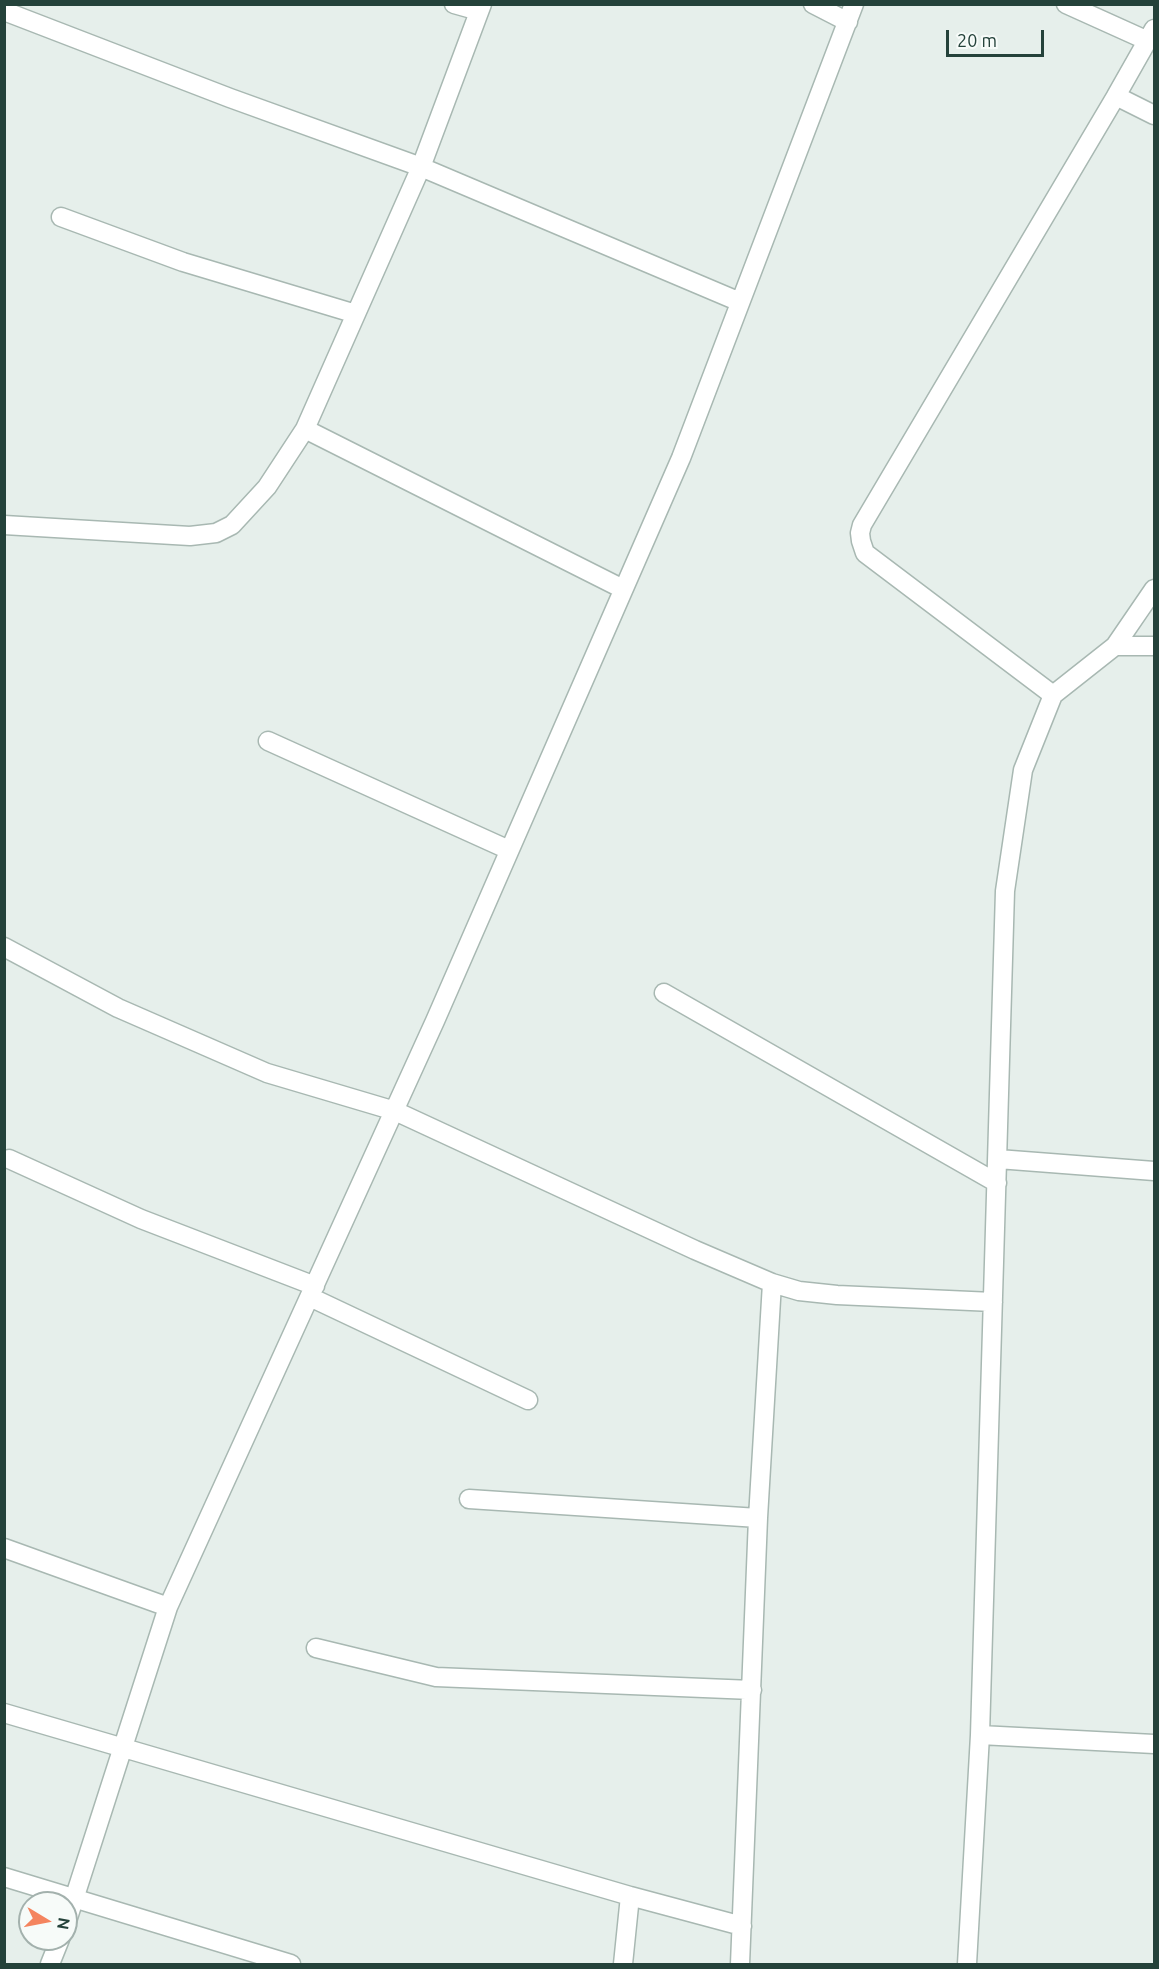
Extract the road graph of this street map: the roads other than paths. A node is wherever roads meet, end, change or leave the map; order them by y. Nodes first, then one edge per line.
1 (454, 4) edge
2 (813, 4) edge
3 (854, 4) edge
4 (1066, 4) edge
5 (480, 8) edge
6 (4, 11) edge
7 (848, 22) junction
8 (1151, 35) edge
9 (1116, 96) junction
10 (1155, 115) edge
11 (421, 166) junction
12 (61, 218) dead end
13 (740, 302) junction
14 (356, 314) junction
15 (305, 429) junction
16 (4, 525) edge
17 (623, 589) junction
18 (1155, 590) edge
19 (1115, 646) junction
20 (1155, 646) edge
21 (1053, 695) junction
22 (268, 741) dead end
23 (509, 850) junction
24 (6, 952) edge
25 (664, 993) dead end
26 (395, 1111) junction
27 (9, 1159) dead end
28 (998, 1159) junction
29 (1155, 1171) edge
30 (997, 1184) junction
31 (772, 1282) junction
32 (312, 1292) junction
33 (993, 1302) junction
34 (528, 1400) dead end
35 (469, 1499) dead end
36 (758, 1518) junction
37 (4, 1548) edge
38 (168, 1607) junction
39 (316, 1648) dead end
40 (752, 1690) junction
41 (4, 1713) edge
42 (980, 1736) junction
43 (1155, 1744) edge
44 (124, 1747) junction
45 (4, 1877) edge
46 (52, 1891) edge
47 (78, 1892) edge
48 (630, 1896) junction
49 (78, 1899) edge
50 (742, 1926) junction
51 (291, 1965) edge
52 (623, 1965) edge
53 (740, 1965) edge
54 (967, 1965) edge

1 - 5 street
2 - 7 street
3 - 7 street
4 - 8 street
5 - 11 street
6 - 11 street
7 - 13 street
8 - 9 street
9 - 10 street
9 - 21 street
11 - 13 street
11 - 14 street
12 - 14 street
13 - 17 street
14 - 15 street
15 - 16 street
15 - 17 street
17 - 23 street
18 - 19 street
19 - 20 street
19 - 21 street
21 - 28 street
22 - 23 street
23 - 26 street
24 - 26 street
25 - 30 street
26 - 31 street
26 - 32 street
27 - 32 street
28 - 29 street
28 - 30 street
30 - 33 street
31 - 33 street
31 - 36 street
32 - 34 street
32 - 38 street
33 - 42 street
35 - 36 street
36 - 40 street
37 - 38 street
38 - 44 street
39 - 40 street
40 - 50 street
41 - 44 street
42 - 43 street
42 - 54 street
44 - 47 street
44 - 48 street
45 - 46 street
48 - 50 street
48 - 52 street
49 - 51 street
50 - 53 street

